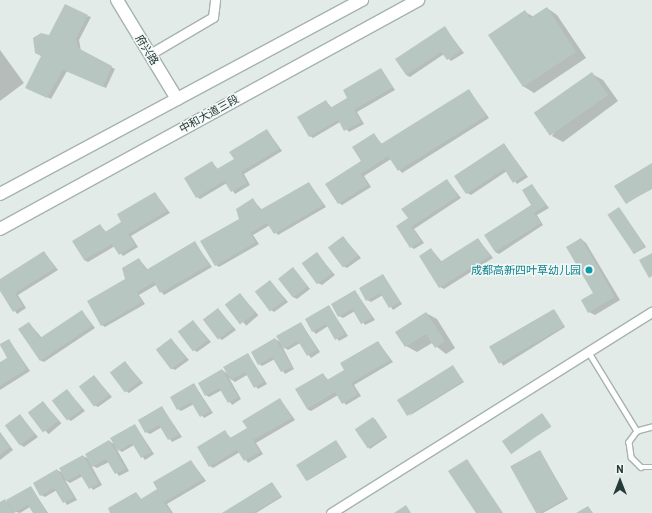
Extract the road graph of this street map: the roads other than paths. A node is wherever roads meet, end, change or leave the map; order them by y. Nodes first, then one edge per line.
1 (117, 0) edge
2 (215, 0) edge
3 (362, 0) edge
4 (419, 0) edge
5 (150, 54) junction
6 (178, 99) junction
7 (0, 194) edge
8 (0, 229) edge
9 (652, 312) edge
10 (588, 351) junction
11 (652, 427) edge
12 (637, 431) junction
13 (652, 468) edge
14 (331, 513) edge

1 - 5 main road, 府兴路
2 - 5 street
3 - 6 main road
4 - 8 main road, 中和大道三段
5 - 6 main road, 府兴路
6 - 7 main road
9 - 10 street
10 - 12 lane
10 - 14 street
11 - 12 lane
12 - 13 lane

